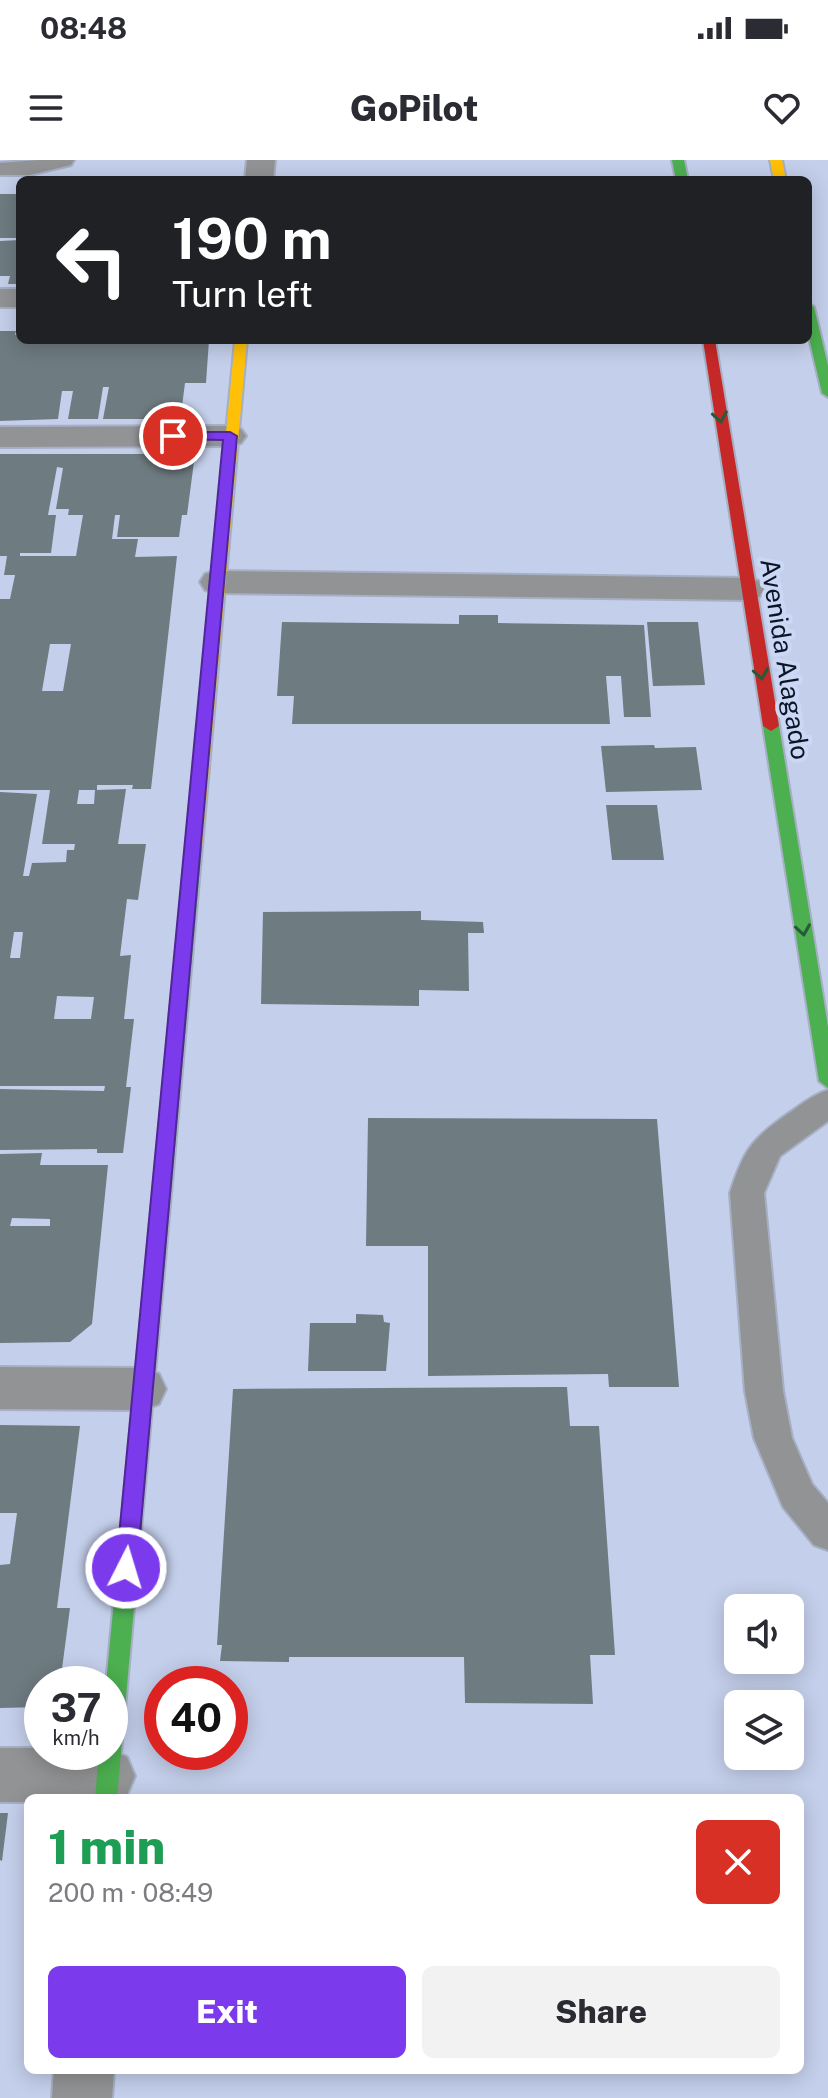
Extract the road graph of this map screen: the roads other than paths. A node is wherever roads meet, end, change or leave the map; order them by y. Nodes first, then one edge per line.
1 (63, 160) edge
2 (0, 169) edge
3 (812, 327) edge
4 (241, 344) edge
5 (710, 344) edge
6 (828, 393) edge
7 (230, 436) junction
8 (0, 437) edge
9 (217, 582) junction
10 (747, 589) junction
11 (821, 994) edge
12 (828, 1081) edge
13 (828, 1103) edge
14 (0, 1388) edge
15 (142, 1389) junction
16 (828, 1532) edge
17 (0, 1775) edge
18 (107, 1787) edge
19 (84, 2074) edge
20 (82, 2098) edge

1 - 2 lane
3 - 6 street
4 - 7 street
5 -> 10 street, Avenida Alagado
7 - 8 street
7 - 9 street
9 - 10 street
9 - 15 street
10 -> 11 street, Avenida Alagado
11 - 12 street, Avenida Alagado
13 - 16 lane
14 - 15 street
15 - 18 street
17 - 18 street
19 - 20 street

